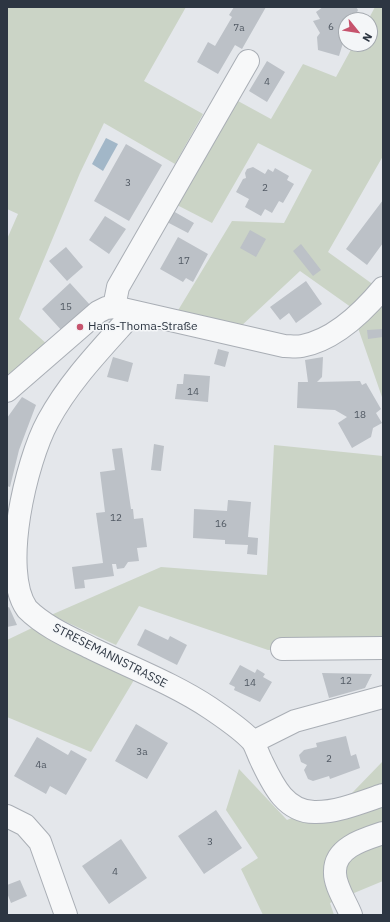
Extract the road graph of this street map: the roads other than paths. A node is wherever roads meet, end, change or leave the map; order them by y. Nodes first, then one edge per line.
1 (248, 61) dead end
2 (383, 288) edge
3 (124, 309) junction
4 (7, 391) edge
5 (383, 648) edge
6 (282, 649) dead end
7 (383, 697) edge
8 (252, 742) junction
9 (383, 796) edge
10 (7, 816) edge
11 (383, 833) edge
12 (66, 915) edge
13 (351, 915) edge

1 - 3 street
2 - 3 street
3 - 4 street
3 - 8 street, STRESEMANNSTRASSE
5 - 6 street
7 - 8 street
8 - 9 street, STRESEMANNSTRASSE
10 - 12 street
11 - 13 street

